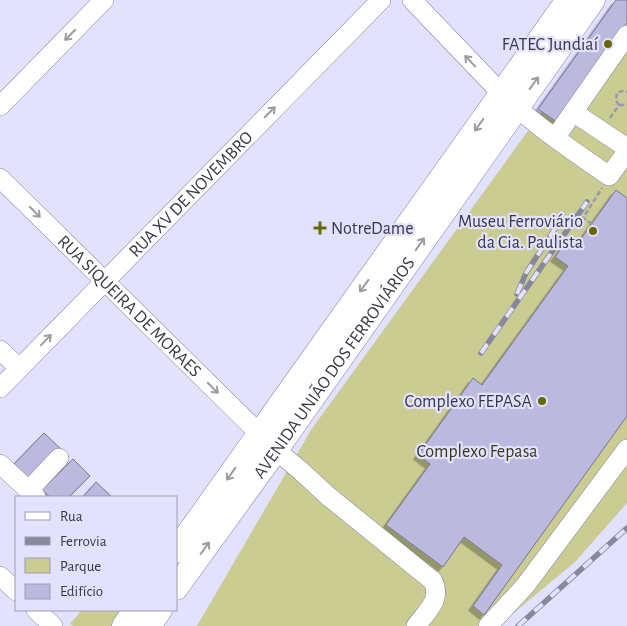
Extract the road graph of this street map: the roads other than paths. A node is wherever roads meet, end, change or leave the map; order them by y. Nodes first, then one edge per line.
1 (104, 0) edge
2 (381, 0) edge
3 (412, 0) edge
4 (568, 0) edge
5 (593, 0) edge
6 (627, 35) edge
7 (509, 101) junction
8 (0, 106) edge
9 (573, 112) junction
10 (555, 138) junction
11 (627, 148) edge
12 (627, 152) edge
13 (0, 178) edge
14 (104, 281) junction
15 (0, 350) edge
16 (19, 368) junction
17 (0, 388) edge
18 (259, 434) junction
19 (627, 449) edge
20 (276, 450) junction
21 (59, 458) dead end
22 (0, 464) edge
23 (33, 494) edge
24 (178, 548) edge
25 (0, 576) edge
26 (178, 585) edge
27 (15, 590) edge
28 (37, 611) edge
29 (134, 611) edge
30 (159, 611) edge
31 (53, 626) edge
32 (124, 626) edge
33 (149, 626) edge
34 (416, 626) edge
35 (488, 626) edge

1 -> 8 street
14 -> 2 street, RUA XV DE NOVEMBRO
7 -> 3 street
4 - 7 main road, AVENIDA UNIÃO DOS FERROVIÁRIOS
7 -> 5 main road, AVENIDA UNIÃO DOS FERROVIÁRIOS
6 - 9 street
7 - 10 street
7 -> 18 main road, AVENIDA UNIÃO DOS FERROVIÁRIOS
20 -> 7 main road, AVENIDA UNIÃO DOS FERROVIÁRIOS
9 - 10 street
9 - 11 street
10 - 12 street
13 -> 14 street, RUA SIQUEIRA DE MORAES
16 -> 14 street, RUA XV DE NOVEMBRO
14 -> 18 street, RUA SIQUEIRA DE MORAES
15 - 16 street
16 - 17 street, RUA XV DE NOVEMBRO
18 - 20 street, RUA SIQUEIRA DE MORAES
18 -> 24 main road, AVENIDA UNIÃO DOS FERROVIÁRIOS
19 - 35 street
26 -> 20 main road, AVENIDA UNIÃO DOS FERROVIÁRIOS
20 - 34 street, RUA SIQUEIRA DE MORAES
21 - 23 street
22 - 23 street
25 - 27 street
28 - 31 street
29 - 32 main road
30 - 33 main road

